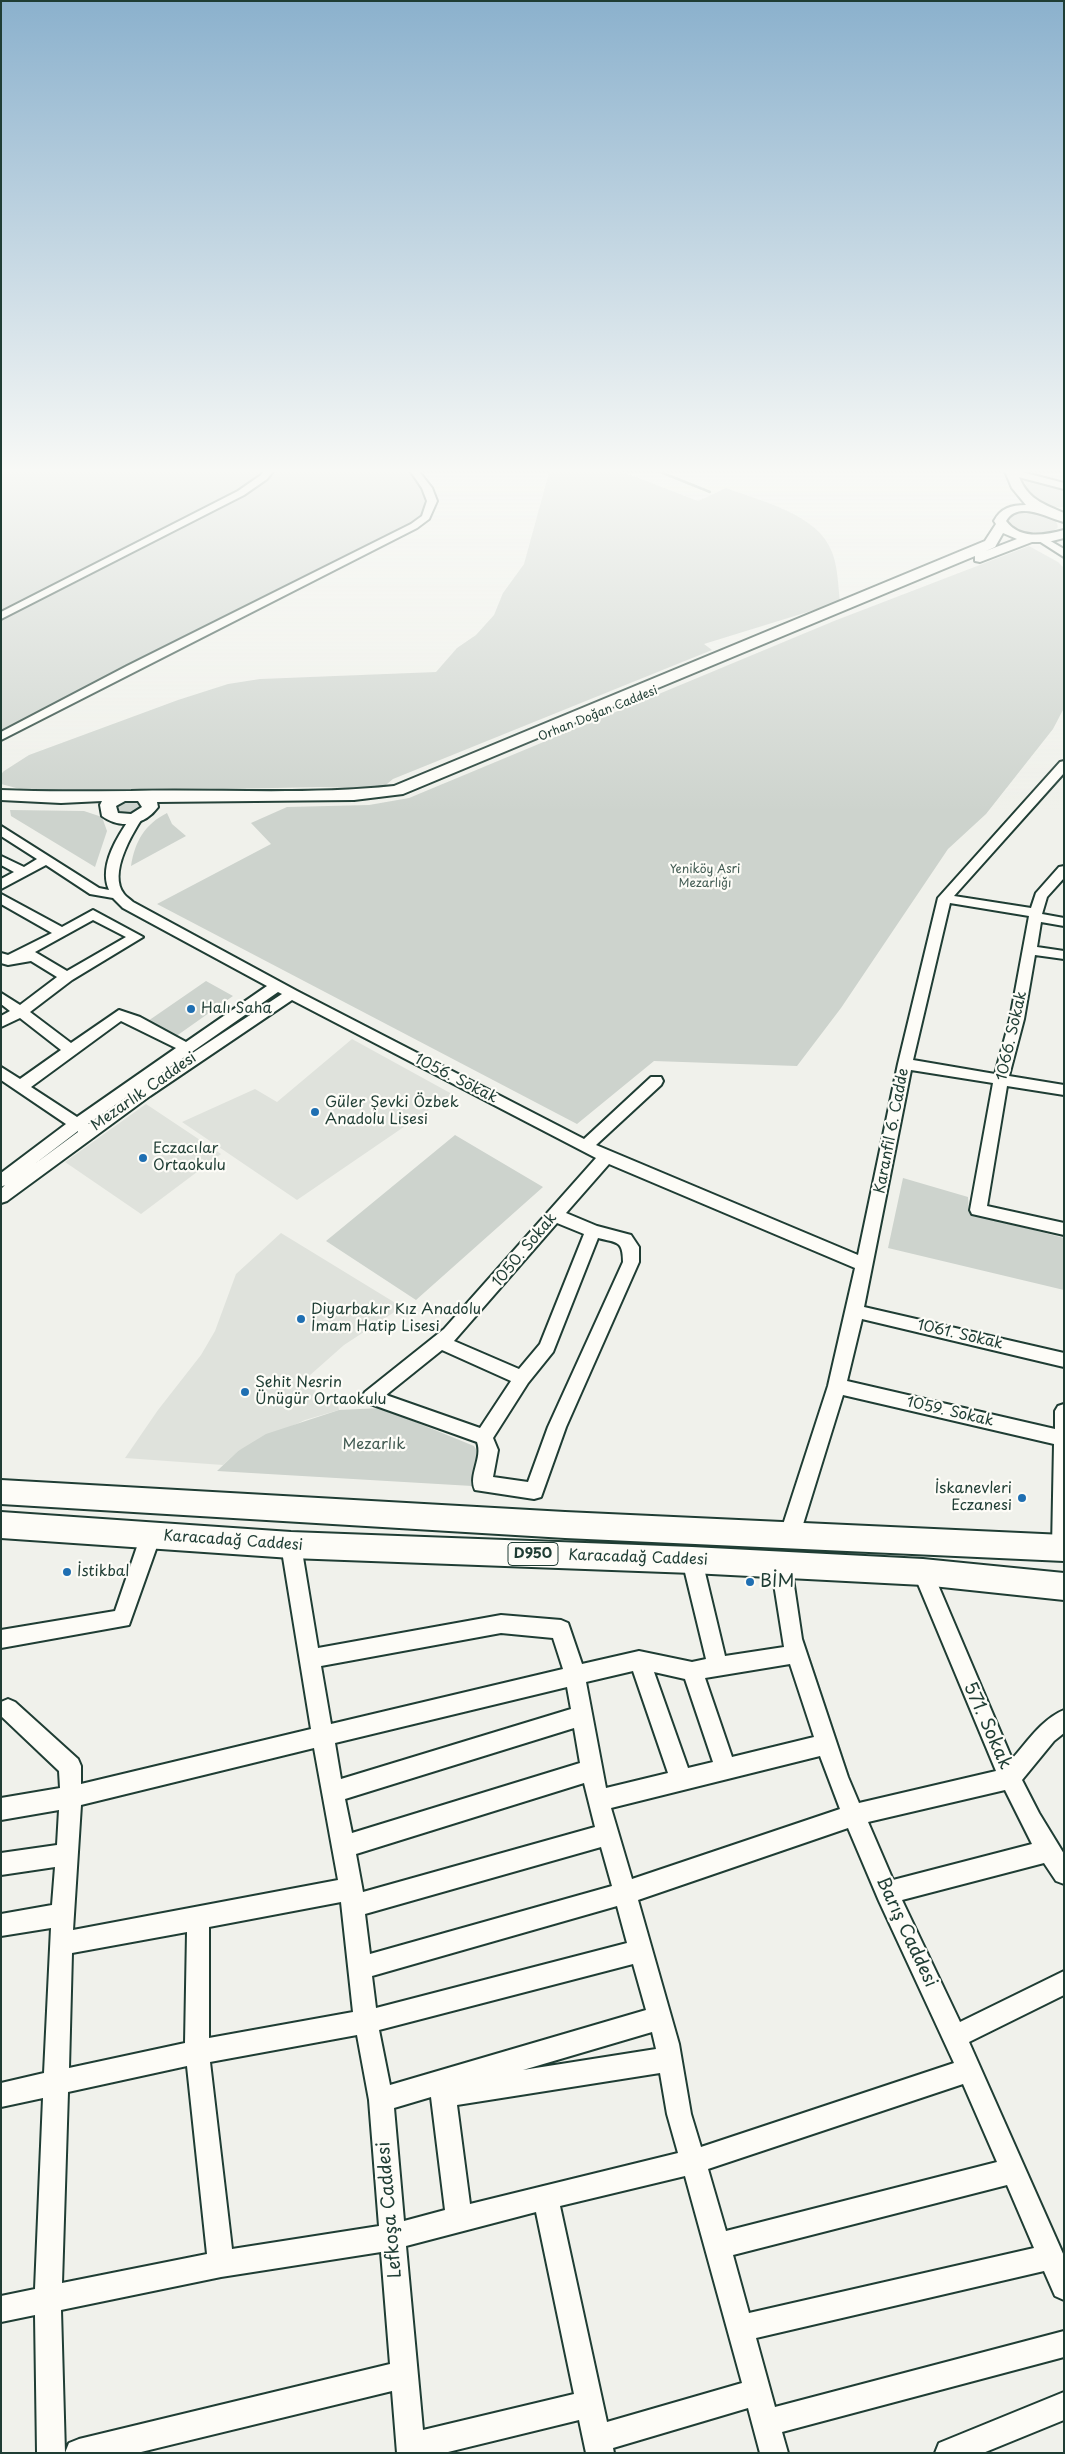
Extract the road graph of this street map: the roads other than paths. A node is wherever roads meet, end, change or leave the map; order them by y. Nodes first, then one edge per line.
1 (64, 584) edge
2 (299, 584) edge
3 (898, 584) edge
4 (925, 584) edge
5 (1, 616) edge
6 (1, 737) edge
7 (1064, 765) edge
8 (1, 795) edge
9 (123, 796) junction
10 (1, 801) edge
11 (108, 813) junction
12 (135, 816) junction
13 (1, 830) edge
14 (46, 859) junction
15 (1, 860) edge
16 (1064, 870) edge
17 (24, 872) junction
18 (1, 885) edge
19 (117, 895) junction
20 (1, 898) edge
21 (946, 898) junction
22 (1036, 915) junction
23 (1064, 922) edge
24 (62, 934) junction
25 (1029, 950) junction
26 (1064, 955) edge
27 (5, 959) edge
28 (67, 977) junction
29 (278, 986) junction
30 (292, 994) junction
31 (1, 998) edge
32 (20, 1012) junction
33 (1, 1022) edge
34 (187, 1048) junction
35 (71, 1050) junction
36 (905, 1064) junction
37 (1, 1072) edge
38 (1001, 1079) junction
39 (656, 1081) dead end
40 (20, 1087) junction
41 (1064, 1090) edge
42 (83, 1128) junction
43 (586, 1146) junction
44 (606, 1157) junction
45 (1, 1181) edge
46 (1, 1197) edge
47 (554, 1215) junction
48 (1064, 1229) edge
49 (593, 1231) junction
50 (866, 1265) junction
51 (856, 1311) junction
52 (440, 1342) junction
53 (1064, 1360) edge
54 (522, 1378) junction
55 (837, 1386) junction
56 (1064, 1412) edge
57 (484, 1437) junction
58 (1063, 1439) edge
59 (1, 1492) edge
60 (1, 1525) edge
61 (790, 1534) junction
62 (150, 1535) junction
63 (291, 1545) junction
64 (1063, 1548) edge
65 (692, 1560) junction
66 (781, 1565) junction
67 (923, 1572) junction
68 (1064, 1587) edge
69 (1, 1638) edge
70 (797, 1654) junction
71 (310, 1659) junction
72 (639, 1660) junction
73 (718, 1668) junction
74 (692, 1671) junction
75 (575, 1676) junction
76 (3, 1708) edge
77 (581, 1716) junction
78 (1064, 1720) edge
79 (323, 1738) junction
80 (827, 1744) junction
81 (726, 1769) junction
82 (592, 1770) junction
83 (1010, 1778) junction
84 (680, 1780) junction
85 (332, 1792) junction
86 (71, 1797) junction
87 (598, 1800) junction
88 (1, 1809) edge
89 (854, 1814) junction
90 (608, 1834) junction
91 (343, 1847) junction
92 (1047, 1851) junction
93 (67, 1854) junction
94 (1, 1864) edge
95 (1064, 1873) edge
96 (624, 1893) junction
97 (887, 1893) junction
98 (352, 1897) junction
99 (62, 1915) junction
100 (198, 1919) junction
101 (1, 1925) edge
102 (61, 1944) junction
103 (641, 1952) junction
104 (360, 1968) junction
105 (1064, 1983) edge
106 (660, 2018) junction
107 (366, 2022) junction
108 (955, 2037) junction
109 (197, 2052) junction
110 (670, 2059) junction
111 (970, 2070) junction
112 (55, 2085) junction
113 (1, 2095) edge
114 (381, 2100) junction
115 (693, 2162) junction
116 (1012, 2171) junction
117 (545, 2197) junction
118 (459, 2218) junction
119 (392, 2237) junction
120 (718, 2246) junction
121 (1050, 2257) junction
122 (221, 2264) junction
123 (1064, 2287) edge
124 (48, 2301) junction
125 (1, 2309) edge
126 (740, 2328) junction
127 (1064, 2344) edge
128 (404, 2374) junction
129 (758, 2392) junction
130 (590, 2404) junction
131 (1064, 2406) edge
132 (766, 2423) junction
133 (598, 2446) edge
134 (411, 2450) edge
135 (51, 2453) edge
136 (79, 2453) edge
137 (774, 2453) edge
138 (949, 2453) edge

1 - 5 street
2 - 6 street
3 - 12 main road
4 - 12 main road, Orhan Doğan Caddesi
7 - 21 street, Karanfil 6. Cadde
8 - 9 main road
9 - 11 main road
9 - 12 main road
10 - 11 main road
11 - 12 main road
12 - 19 street
13 - 14 street
14 - 17 street
14 - 19 street
15 - 17 street
16 - 22 street, 1066. Sokak
17 - 18 street
19 - 29 street, 1056. Sokak
20 - 24 street
21 - 22 street
21 - 36 street, Karanfil 6. Cadde
22 - 23 street
22 - 25 street, 1066. Sokak
24 - 27 street
24 - 28 street
25 - 26 street
25 - 38 street, 1066. Sokak
27 - 28 street
28 - 32 street
29 - 30 street, 1056. Sokak
29 - 34 street, Mezarlık Caddesi
30 - 42 street, Mezarlık Caddesi
30 - 43 street, 1056. Sokak
31 - 32 street
32 - 33 street
32 - 35 street
34 - 35 street
34 - 42 street, Mezarlık Caddesi
35 - 40 street
36 - 38 street
36 - 50 street, Karanfil 6. Cadde
37 - 40 street
38 - 41 street
38 - 48 street, 1066. Sokak
39 - 43 street
40 - 42 street
42 - 45 street, Mezarlık Caddesi
42 - 46 street, Mezarlık Caddesi
43 - 44 street, 1056. Sokak
44 - 47 street, 1050. Sokak
44 - 50 street, 1056. Sokak
47 - 49 street
47 - 52 street, 1050. Sokak
49 - 54 street
49 - 57 street
50 - 51 street, Karanfil 6. Cadde
51 - 53 street, 1061. Sokak
51 - 55 street, Karanfil 6. Cadde
52 - 54 street
52 - 57 street, 1050. Sokak
54 - 57 street
55 - 58 street, 1059. Sokak
55 - 61 street, Karanfil 6. Cadde
56 - 58 street
58 - 64 street
59 - 61 highway, Karacadağ Caddesi / D950
60 - 62 highway, Karacadağ Caddesi / D950
61 - 64 highway, Karacadağ Caddesi / D950
62 - 63 highway, Karacadağ Caddesi / D950
62 - 69 street
63 - 65 highway, Karacadağ Caddesi / D950
63 - 71 street, Lefkoşa Caddesi
65 - 66 highway, Karacadağ Caddesi / D950
65 - 73 street
66 - 67 highway, Karacadağ Caddesi / D950
66 - 70 street, Barış Caddesi
67 - 68 highway, Karacadağ Caddesi / D950
67 - 83 street, 571. Sokak
70 - 73 street
70 - 80 street, Barış Caddesi
71 - 75 street
71 - 79 street, Lefkoşa Caddesi
72 - 74 street
72 - 75 street
72 - 84 street
73 - 74 street
74 - 81 street
75 - 77 street
75 - 79 street
76 - 86 street
77 - 82 street
77 - 85 street
78 - 83 street
79 - 85 street, Lefkoşa Caddesi
79 - 86 street
80 - 81 street
80 - 89 street, Barış Caddesi
81 - 84 street
82 - 87 street
82 - 91 street
83 - 89 street
83 - 92 street, 571. Sokak
84 - 87 street
85 - 91 street, Lefkoşa Caddesi
86 - 88 street
86 - 93 street
87 - 90 street
89 - 96 street
89 - 97 street, Barış Caddesi
90 - 96 street
90 - 98 street
91 - 98 street, Lefkoşa Caddesi
92 - 95 street, 571. Sokak
92 - 97 street
93 - 94 street
93 - 99 street
96 - 103 street
96 - 104 street
97 - 108 street, Barış Caddesi
98 - 100 street
98 - 104 street, Lefkoşa Caddesi
99 - 101 street
99 - 102 street
100 - 102 street
100 - 109 street
102 - 112 street
103 - 106 street
103 - 107 street
104 - 107 street, Lefkoşa Caddesi
105 - 108 street
106 - 110 street
106 - 114 street
107 - 109 street
107 - 114 street, Lefkoşa Caddesi
108 - 111 street, Barış Caddesi
109 - 112 street
109 - 122 street
110 - 115 street
110 - 118 street
111 - 115 street
111 - 116 street, Barış Caddesi
112 - 113 street
112 - 124 street
114 - 119 street, Lefkoşa Caddesi
115 - 117 street
115 - 120 street
116 - 120 street
116 - 121 street, Barış Caddesi
117 - 118 street
117 - 130 street
118 - 119 street
119 - 122 street
119 - 128 street, Lefkoşa Caddesi
120 - 126 street
121 - 123 street, Barış Caddesi
121 - 126 street
122 - 124 street
124 - 125 street
124 - 135 street
126 - 129 street
127 - 132 street
128 - 134 street, Lefkoşa Caddesi
128 - 136 street
129 - 132 street
129 - 133 street
130 - 133 street
130 - 134 street
131 - 138 street
132 - 137 street

